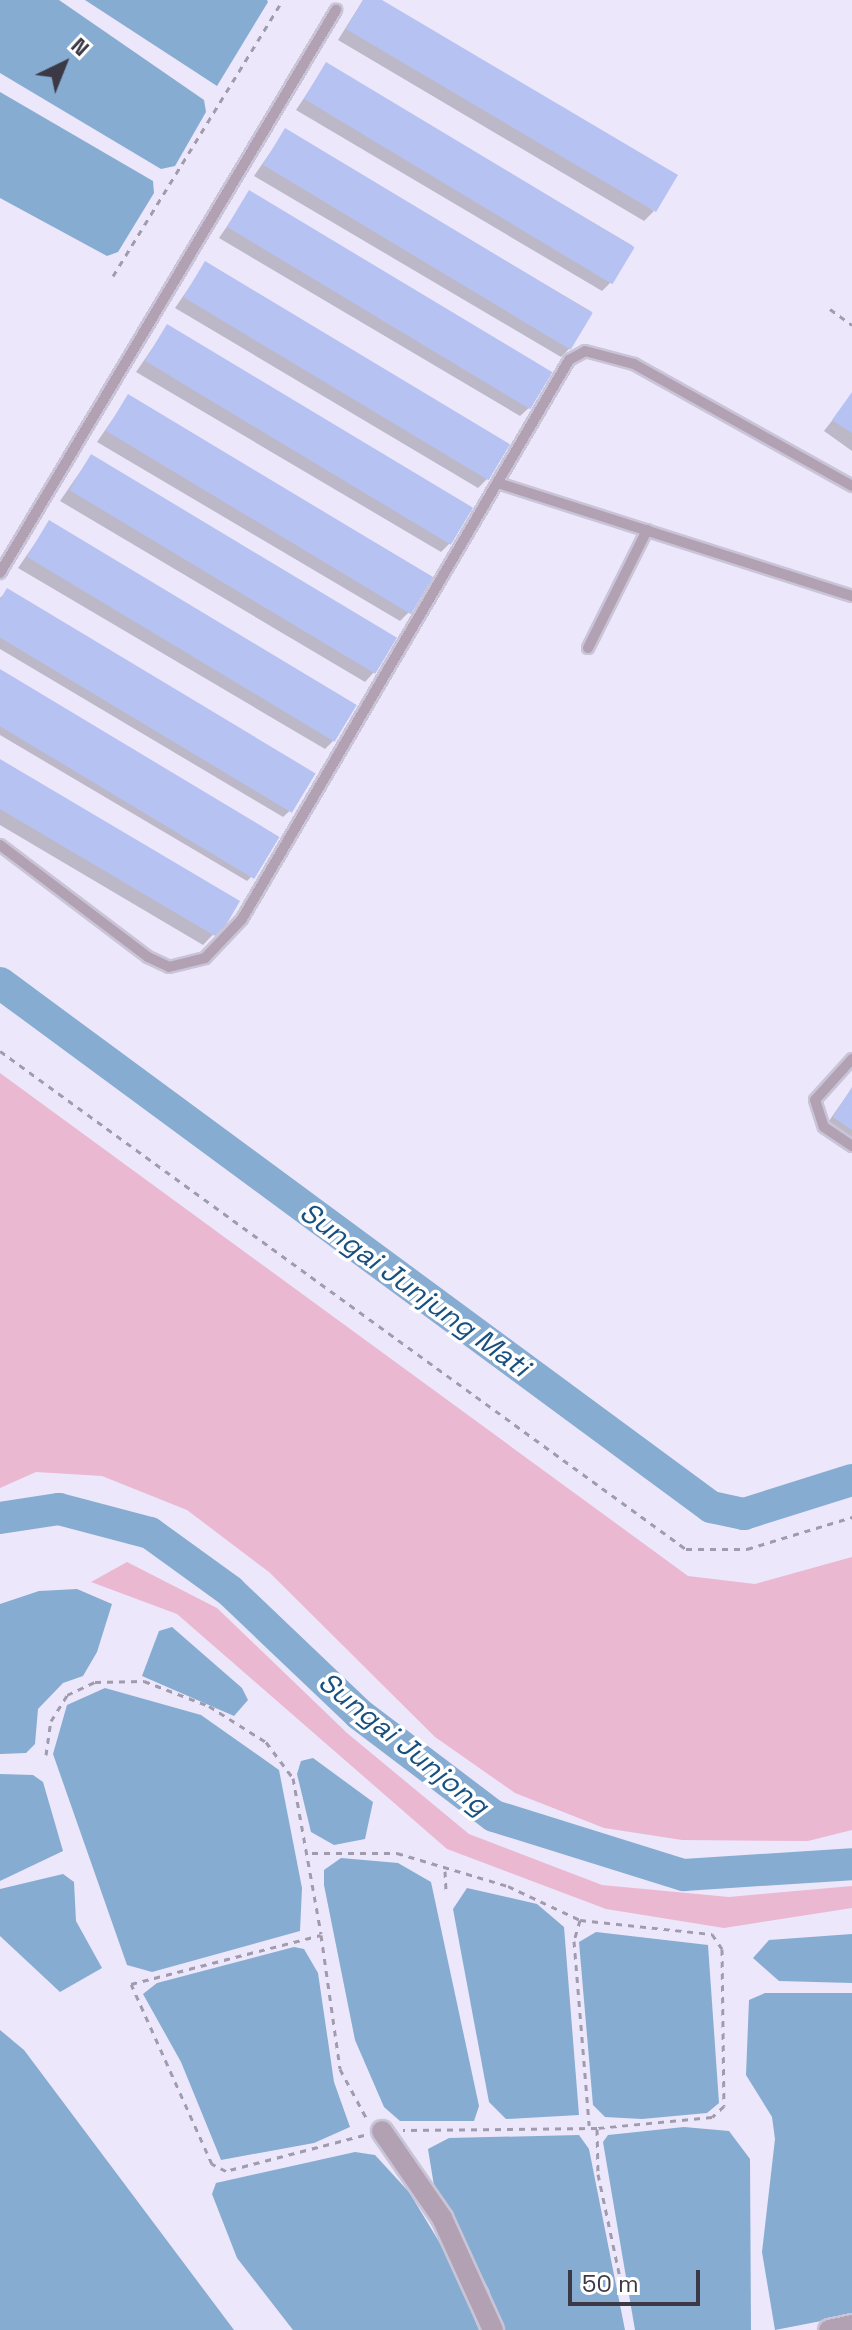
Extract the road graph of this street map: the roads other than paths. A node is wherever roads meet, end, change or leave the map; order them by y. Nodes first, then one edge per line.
1 (336, 10) dead end
2 (501, 484) junction
3 (852, 486) edge
4 (647, 530) junction
5 (0, 573) edge
6 (852, 596) edge
7 (588, 648) dead end
8 (0, 845) edge
9 (852, 1059) edge
10 (852, 1146) edge
11 (382, 2131) road end
12 (852, 2325) edge
13 (493, 2330) edge
14 (829, 2330) edge

1 - 5 lane
2 - 3 lane
2 - 4 lane
2 - 8 lane
4 - 6 lane
4 - 7 lane
9 - 10 lane
11 - 13 street
12 - 14 street

